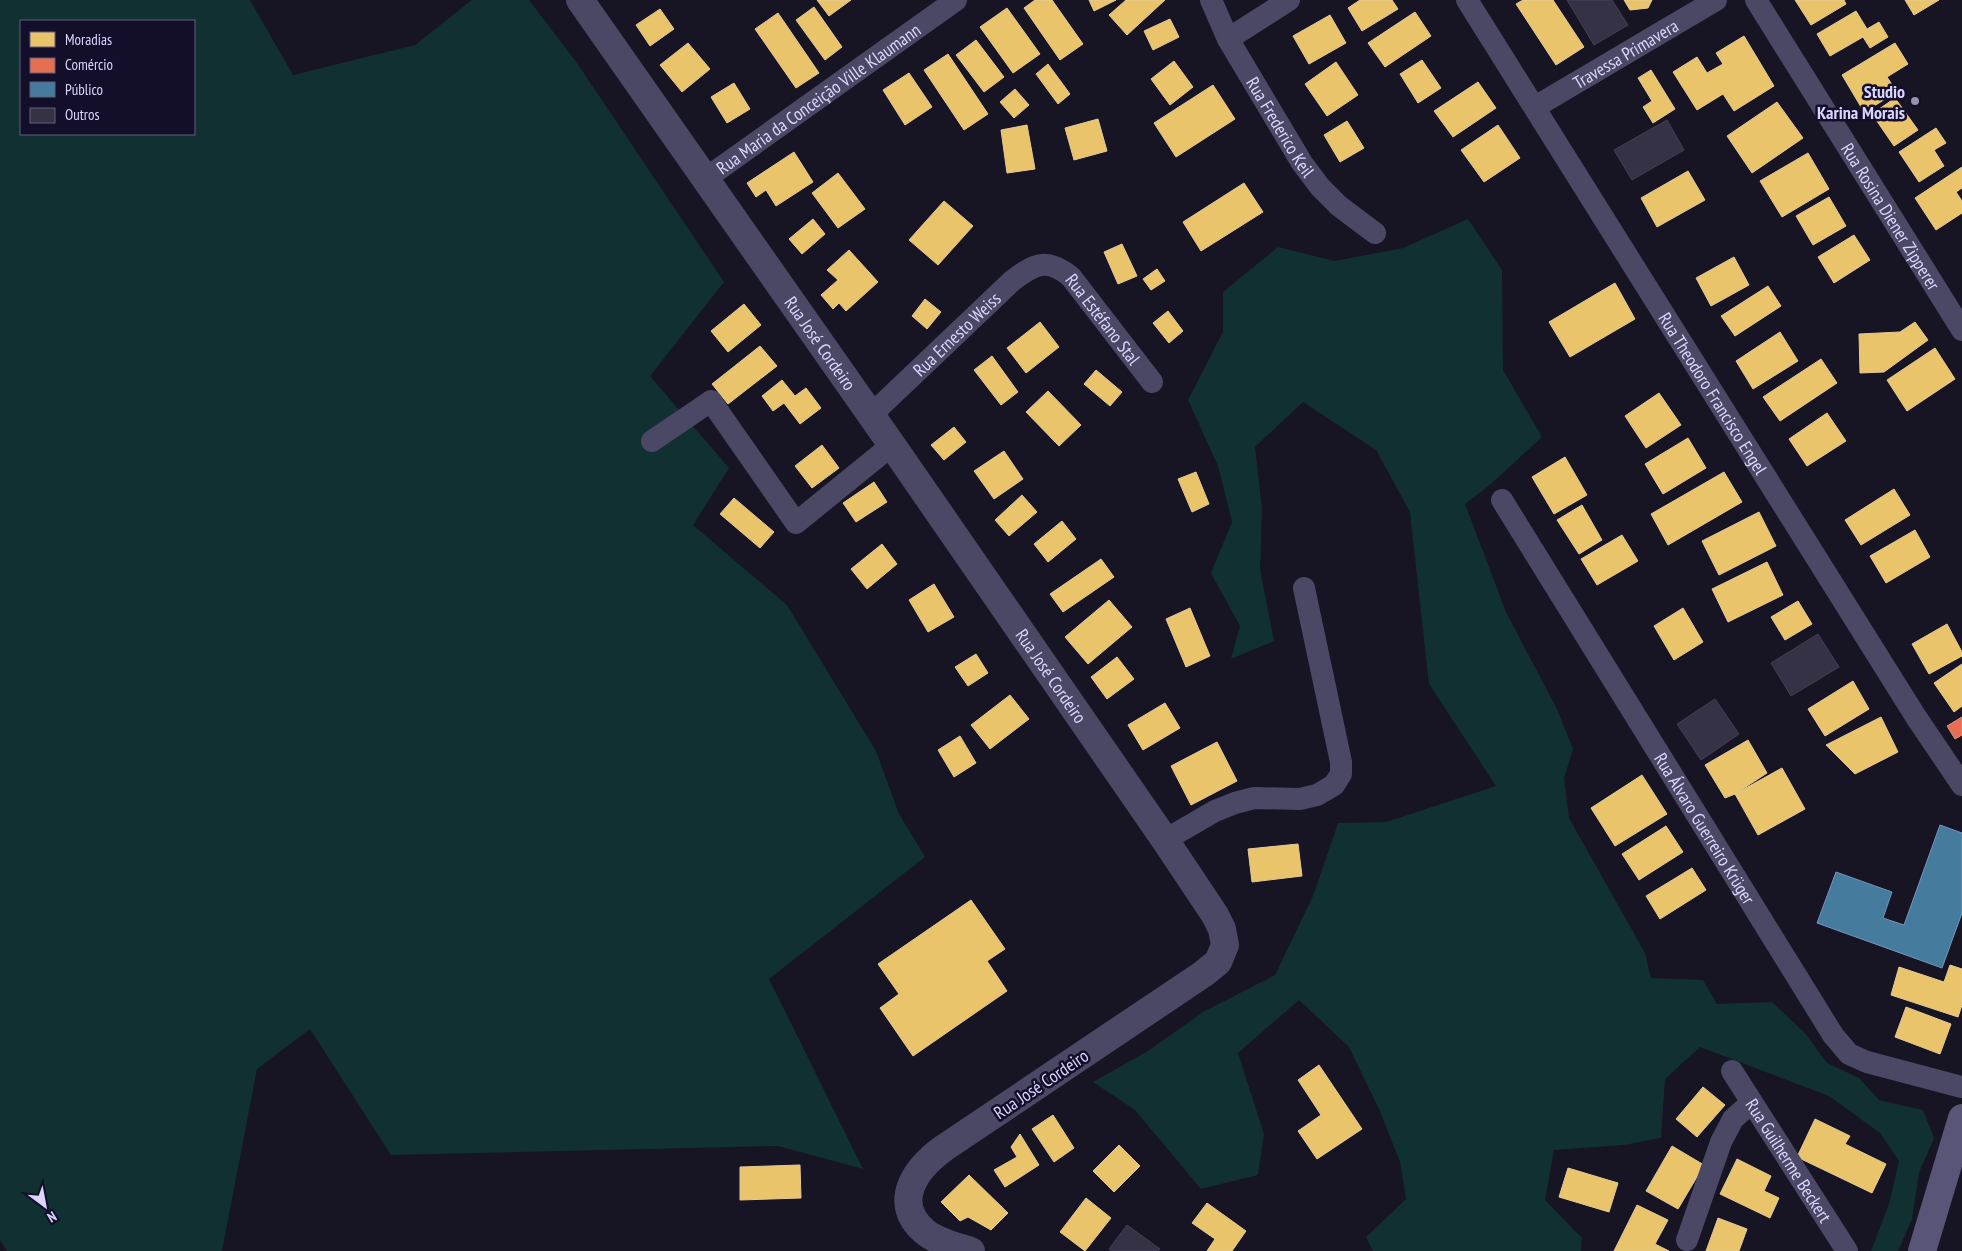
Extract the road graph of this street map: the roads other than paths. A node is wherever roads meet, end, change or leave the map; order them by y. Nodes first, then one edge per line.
1 (580, 0) edge
2 (956, 0) edge
3 (1211, 0) edge
4 (1289, 0) edge
5 (1467, 0) edge
6 (1716, 0) edge
7 (1756, 0) edge
8 (1228, 39) junction
9 (1535, 107) junction
10 (704, 179) junction
11 (1375, 233) dead end
12 (1047, 264) joint
13 (1962, 330) edge
14 (1152, 382) dead end
15 (871, 415) junction
16 (652, 441) dead end
17 (892, 445) junction
18 (1502, 500) dead end
19 (1304, 588) dead end
20 (1962, 785) edge
21 (1165, 840) junction
22 (1732, 1071) dead end
23 (1962, 1087) edge
24 (1751, 1102) junction
25 (1962, 1118) edge
26 (1687, 1240) dead end
27 (971, 1251) edge
28 (1847, 1251) edge
29 (1922, 1251) edge

1 - 10 street, Rua José Cordeiro
2 - 10 street, Rua Maria da Conceição Ville Klaumann
3 - 8 street, Rua Frederico Keil
4 - 8 street
5 - 9 street, Rua Theodoro Francisco Engel
6 - 9 street, Travessa Primavera
7 - 13 street, Rua Rosina Diener Zipperer
8 - 11 street, Rua Frederico Keil
9 - 20 street, Rua Theodoro Francisco Engel
10 - 15 street, Rua José Cordeiro
12 - 14 street, Rua Estéfano Stal
12 - 15 street, Rua Ernesto Weiss
15 - 17 street, Rua José Cordeiro
16 - 17 street
17 - 21 street, Rua José Cordeiro
18 - 23 street, Rua Álvaro Guerreiro Krüger
19 - 21 street
21 - 27 street, Rua José Cordeiro
22 - 24 street, Rua Guilherme Beckert
24 - 26 street
24 - 28 street, Rua Guilherme Beckert
25 - 29 main road

